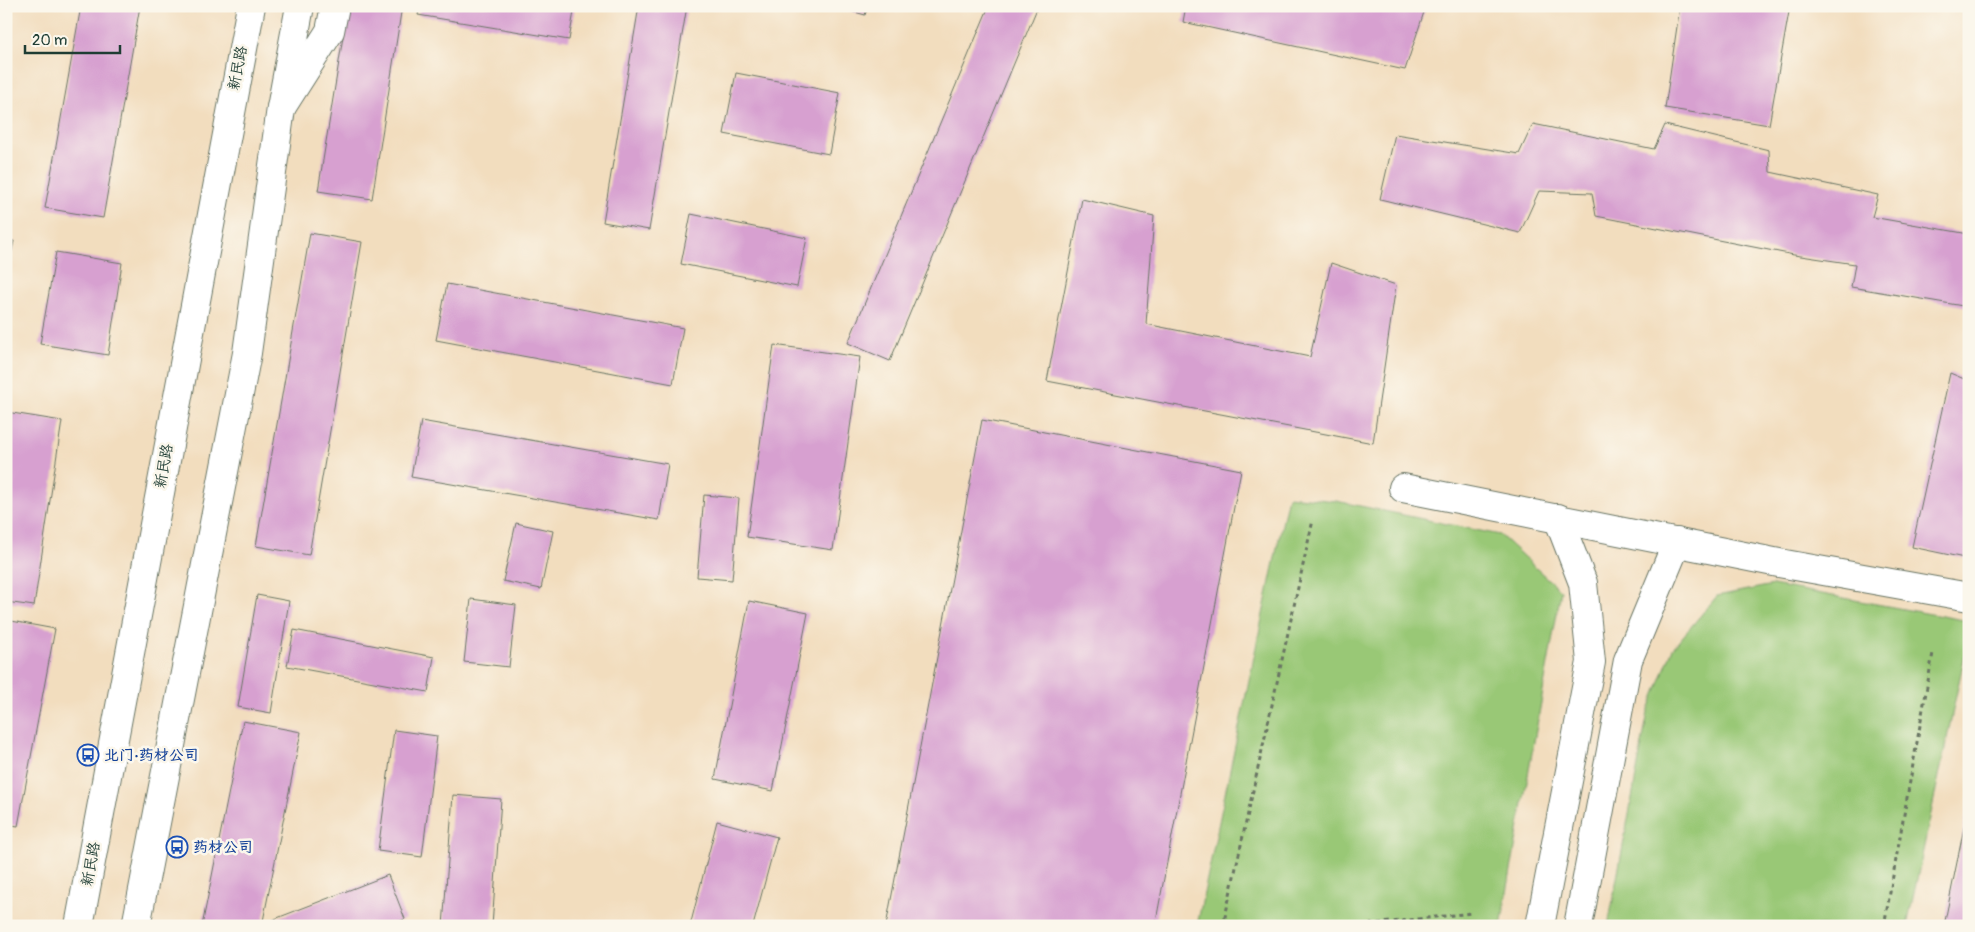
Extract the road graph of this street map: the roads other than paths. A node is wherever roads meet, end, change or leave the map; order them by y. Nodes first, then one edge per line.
1 (240, 6) edge
2 (251, 6) edge
3 (300, 6) edge
4 (335, 6) edge
5 (235, 86) junction
6 (281, 108) junction
7 (1402, 488) dead end
8 (1558, 518) junction
9 (1677, 542) junction
10 (1969, 597) edge
11 (79, 926) edge
12 (136, 926) edge
13 (1540, 926) edge
14 (1578, 926) edge

1 - 5 main road
2 - 5 main road, 新民路
3 - 6 main road
4 - 6 main road
5 - 11 main road, 新民路
6 - 12 main road
7 - 8 main road
8 - 9 main road
8 - 13 main road
9 - 10 main road
9 - 14 main road

